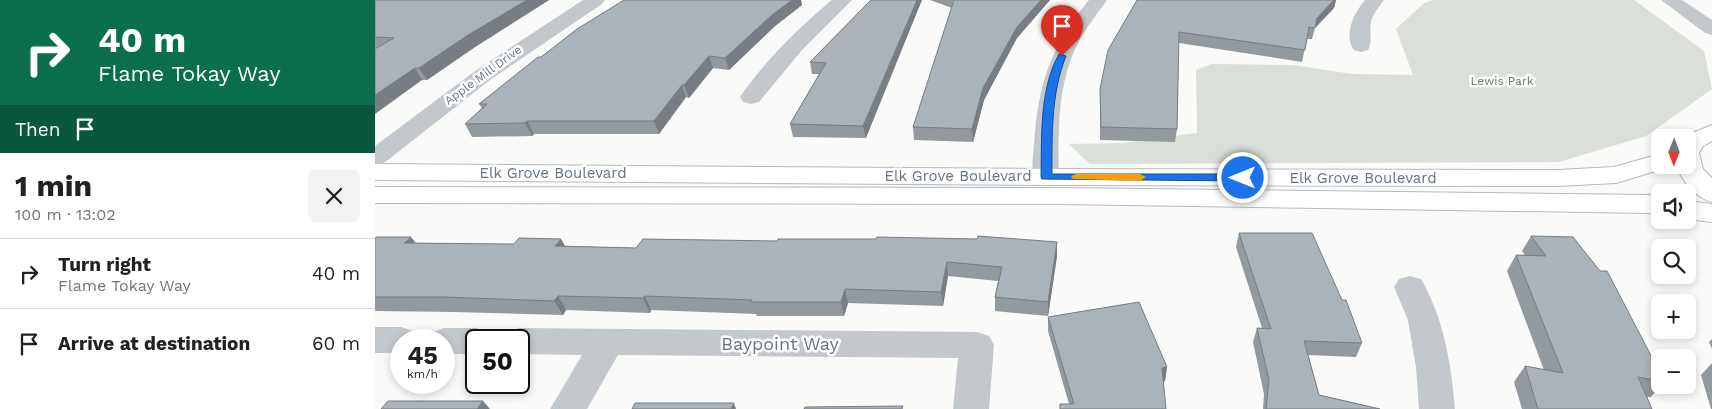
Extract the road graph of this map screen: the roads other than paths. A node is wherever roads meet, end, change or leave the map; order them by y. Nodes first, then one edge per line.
1 (596, 0) edge
2 (843, 0) edge
3 (1098, 0) edge
4 (1373, 0) edge
5 (1671, 0) edge
6 (1712, 29) edge
7 (1361, 46) dead end
8 (751, 97) dead end
9 (1711, 131) edge
10 (1696, 140) edge
11 (375, 158) edge
12 (1651, 164) edge
13 (375, 172) edge
14 (1694, 174) edge
15 (1046, 177) junction
16 (1712, 194) edge
17 (375, 195) edge
18 (1651, 204) edge
19 (1696, 211) edge
20 (1712, 213) edge
21 (1410, 286) dead end
22 (375, 340) edge
23 (390, 340) edge
24 (530, 341) edge
25 (608, 342) junction
26 (568, 409) edge
27 (971, 409) edge
28 (1437, 409) edge

1 - 11 street, Apple Mill Drive
2 - 8 street
3 - 15 street
4 - 7 street
5 - 6 street
9 - 10 main road
12 - 15 main road, Elk Grove Boulevard
13 - 15 main road, Elk Grove Boulevard
14 - 16 main road
17 - 18 main road, Elk Grove Boulevard
19 - 20 main road
21 - 28 street
22 - 23 street
24 - 25 street, Baypoint Way
25 - 26 street
25 - 27 street, Baypoint Way

